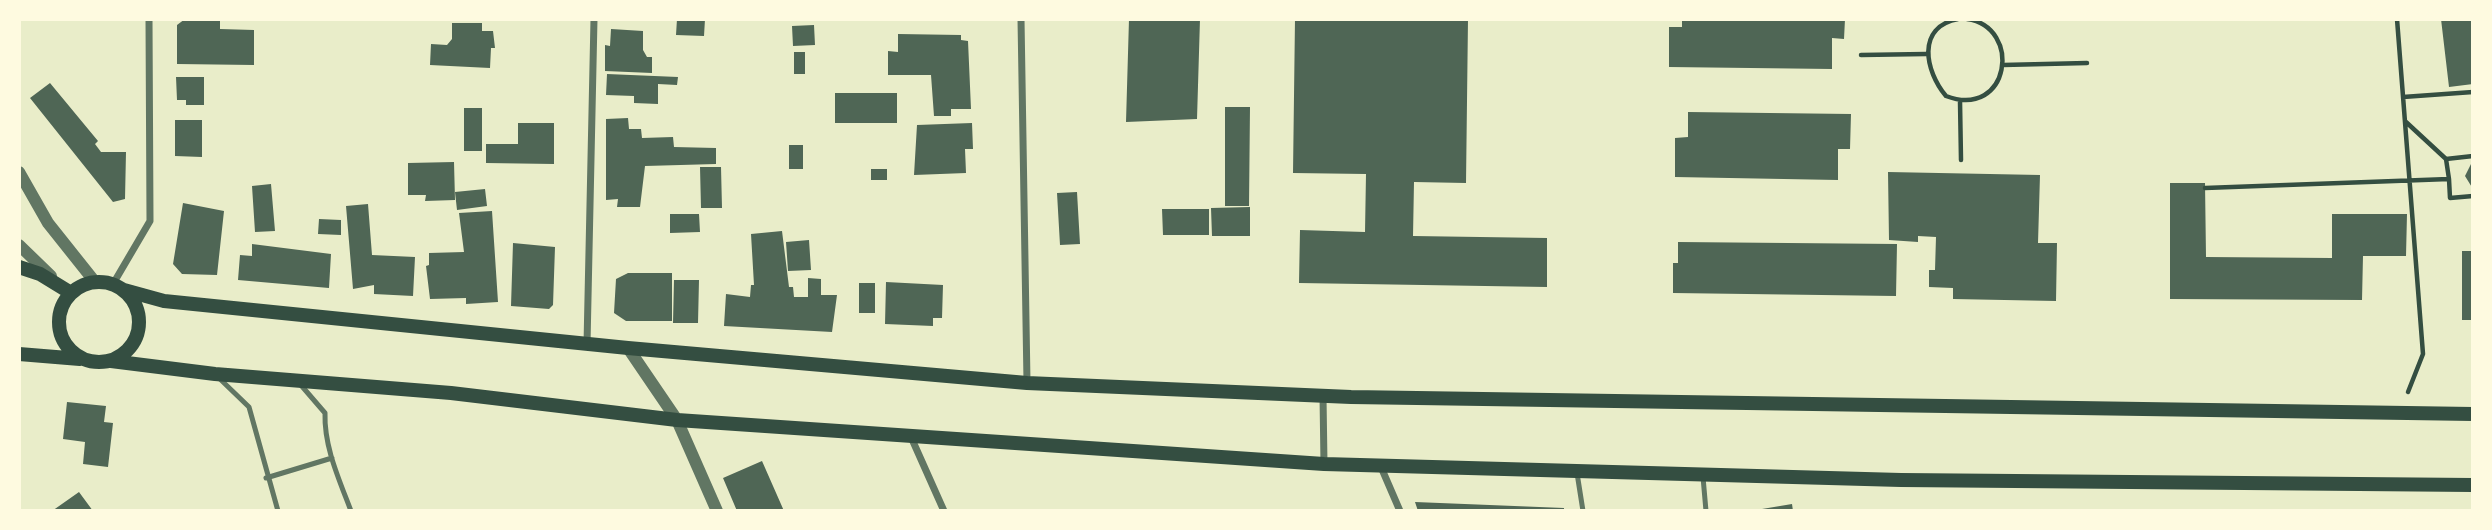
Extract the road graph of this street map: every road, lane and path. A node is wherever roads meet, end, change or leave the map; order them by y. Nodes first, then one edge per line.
1 (149, 19) edge
2 (594, 19) edge
3 (1021, 19) edge
4 (1955, 19) edge
5 (1967, 19) edge
6 (2397, 19) edge
7 (1926, 54) junction
8 (1861, 55) dead end
9 (2087, 63) dead end
10 (2003, 65) junction
11 (2473, 92) edge
12 (2403, 97) junction
13 (1960, 101) junction
14 (2405, 121) junction
15 (2473, 156) edge
16 (2446, 159) junction
17 (1961, 160) dead end
18 (19, 172) edge
19 (2449, 179) junction
20 (2410, 183) junction
21 (2205, 188) dead end
22 (2473, 196) edge
23 (19, 245) edge
24 (19, 267) edge
25 (95, 282) junction
26 (119, 287) junction
27 (71, 293) junction
28 (587, 344) junction
29 (628, 348) junction
30 (19, 354) edge
31 (82, 359) junction
32 (111, 361) junction
33 (215, 374) junction
34 (298, 381) junction
35 (1027, 383) junction
36 (1323, 396) junction
37 (2399, 413) junction
38 (2473, 414) edge
39 (677, 420) junction
40 (911, 437) junction
41 (332, 458) junction
42 (1324, 464) junction
43 (1381, 467) junction
44 (1577, 473) junction
45 (1703, 477) junction
46 (267, 478) junction
47 (2473, 485) edge
48 (278, 511) edge
49 (351, 511) edge
50 (717, 511) edge
51 (944, 511) edge
52 (1400, 511) edge
53 (1583, 511) edge
54 (1706, 511) edge

1 - 26 street
2 - 28 street
3 - 35 street
4 - 7 path
5 - 10 path
6 - 12 path
7 - 8 path
7 - 13 path
9 - 10 path
10 - 13 path
11 - 12 path
12 - 14 path
13 - 17 path
14 - 16 path
14 - 20 path
15 - 16 path
16 - 19 path
18 - 25 street
19 - 20 path
19 - 22 path
20 - 21 path
20 - 37 path
23 - 27 street
24 - 27 main road
25 - 26 main road
25 - 27 main road
26 - 28 main road
26 - 32 main road
27 - 31 main road
28 - 29 main road
29 - 35 main road
29 - 39 street
30 - 31 main road
31 - 32 main road
32 - 33 main road
33 - 34 main road
33 - 46 lane
34 - 39 main road
34 - 41 lane
35 - 36 main road
36 - 37 main road
36 - 42 street
37 - 38 main road
39 - 40 main road
39 - 50 street
40 - 42 main road
40 - 51 street
41 - 46 lane
41 - 49 lane
42 - 43 main road
43 - 44 main road
43 - 52 street
44 - 45 main road
44 - 53 lane
45 - 47 main road
45 - 54 lane
46 - 48 lane

